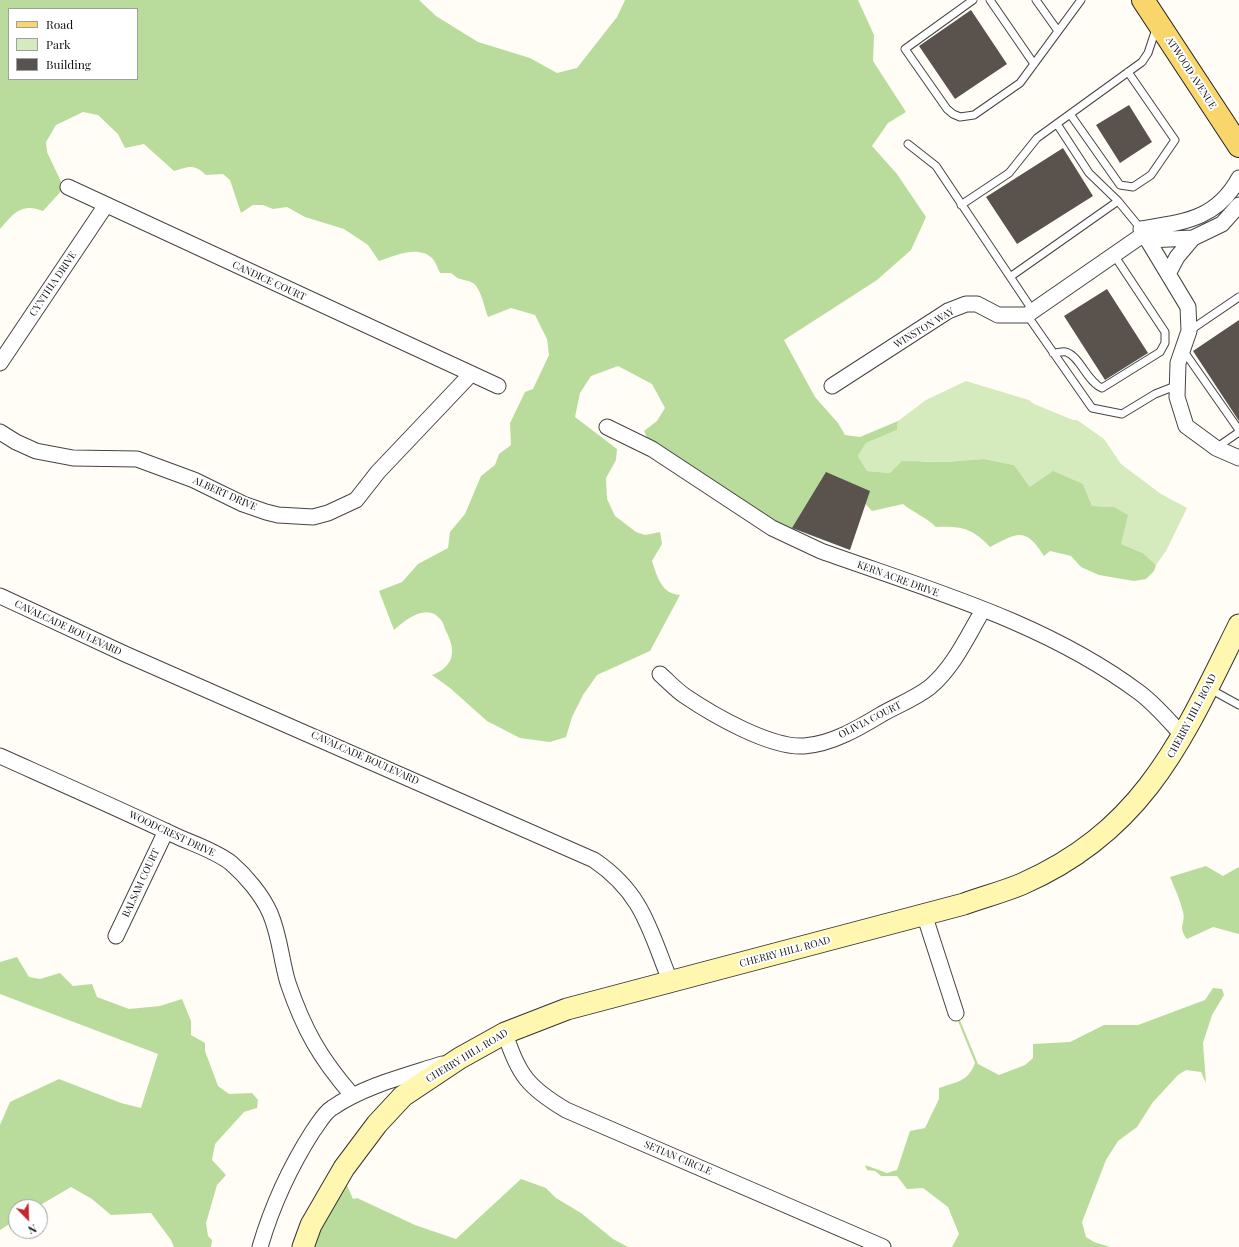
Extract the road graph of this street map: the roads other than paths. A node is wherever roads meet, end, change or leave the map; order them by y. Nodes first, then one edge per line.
1 (974, 0) edge
2 (990, 0) edge
3 (1036, 0) edge
4 (1081, 0) edge
5 (1143, 0) edge
6 (1158, 22) junction
7 (1058, 31) junction
8 (1034, 64) junction
9 (1128, 72) junction
10 (1070, 114) junction
11 (1057, 124) junction
12 (908, 144) dead end
13 (1239, 146) edge
14 (1239, 178) edge
15 (68, 187) dead end
16 (1118, 201) junction
17 (106, 205) junction
18 (962, 205) junction
19 (1239, 205) edge
20 (1144, 234) junction
21 (1193, 238) junction
22 (1114, 255) junction
23 (1168, 274) junction
24 (1010, 277) junction
25 (1239, 297) edge
26 (1030, 313) junction
27 (1189, 331) junction
28 (1182, 350) junction
29 (1053, 353) junction
30 (0, 363) edge
31 (471, 374) junction
32 (1178, 385) junction
33 (498, 386) dead end
34 (832, 386) dead end
35 (607, 427) dead end
36 (1239, 431) edge
37 (0, 432) edge
38 (1216, 448) junction
39 (1239, 458) edge
40 (0, 596) edge
41 (984, 610) junction
42 (1239, 625) edge
43 (660, 674) dead end
44 (1208, 688) junction
45 (1239, 705) edge
46 (1184, 736) junction
47 (1, 760) edge
48 (166, 831) junction
49 (924, 914) junction
50 (116, 936) dead end
51 (672, 982) junction
52 (956, 1013) dead end
53 (505, 1033) junction
54 (460, 1058) junction
55 (352, 1096) junction
56 (260, 1247) edge
57 (303, 1247) edge
58 (883, 1247) edge

1 - 8 lane
2 - 8 lane
3 - 7 lane
4 - 7 lane
5 - 6 main road, ATWOOD AVENUE
6 - 9 lane
6 - 13 main road, ATWOOD AVENUE
7 - 8 lane
9 - 10 lane
9 - 10 lane
10 - 11 lane
11 - 16 lane
11 - 18 lane
12 - 18 lane
14 - 20 street
15 - 17 street, CANDICE COURT
16 - 20 lane
16 - 24 lane
17 - 30 street, CYNTHIA DRIVE
17 - 31 street, CANDICE COURT
18 - 24 lane
19 - 21 street
20 - 21 street
20 - 22 street
20 - 23 street
21 - 23 street
22 - 26 street
22 - 29 lane
23 - 27 street
24 - 26 lane
25 - 27 lane
26 - 29 lane
26 - 34 street, WINSTON WAY
27 - 28 street
28 - 32 street
28 - 36 lane
29 - 32 lane
31 - 33 street
31 - 37 street, ALBERT DRIVE
32 - 38 street
35 - 41 street, KERN ACRE DRIVE
36 - 38 lane
38 - 39 street
40 - 51 street, CAVALCADE BOULEVARD
41 - 43 street, OLIVIA COURT
41 - 46 street, KERN ACRE DRIVE
42 - 44 main road, CHERRY HILL ROAD
44 - 45 lane
44 - 46 main road, CHERRY HILL ROAD
46 - 49 main road, CHERRY HILL ROAD
47 - 48 street, WOODCREST DRIVE
48 - 50 street, BALSAM COURT
48 - 55 street, WOODCREST DRIVE
49 - 51 main road, CHERRY HILL ROAD
49 - 52 street
51 - 53 main road, CHERRY HILL ROAD
53 - 54 main road, CHERRY HILL ROAD
53 - 58 street, SETIAN CIRCLE
54 - 55 street
54 - 57 main road, CHERRY HILL ROAD
55 - 56 street

